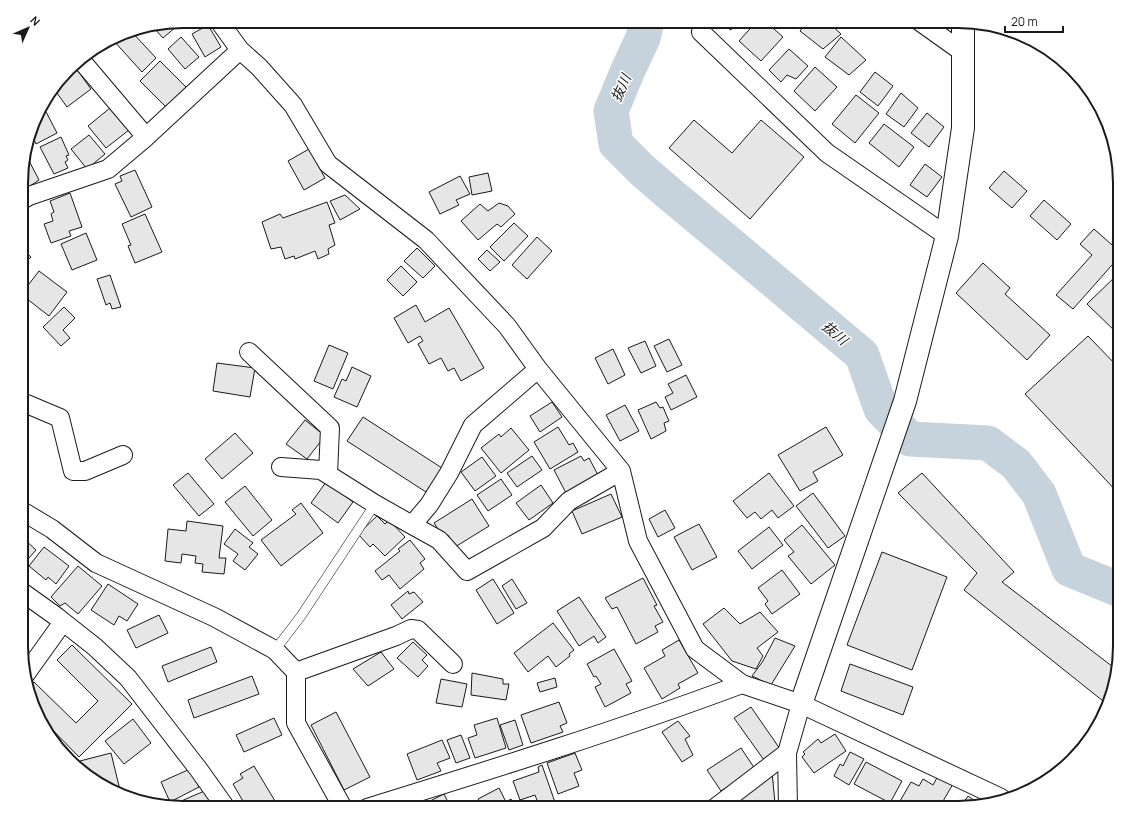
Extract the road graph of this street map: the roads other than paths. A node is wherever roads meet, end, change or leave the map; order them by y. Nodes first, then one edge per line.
1 (224, 28) edge
2 (702, 28) edge
3 (929, 28) edge
4 (964, 28) edge
5 (240, 50) junction
6 (964, 53) junction
7 (84, 64) edge
8 (146, 137) junction
9 (28, 197) edge
10 (947, 236) junction
11 (249, 352) dead end
12 (538, 369) junction
13 (28, 405) edge
14 (123, 455) dead end
15 (281, 467) dead end
16 (621, 471) junction
17 (328, 474) junction
18 (375, 504) junction
19 (28, 514) edge
20 (412, 525) junction
21 (28, 596) edge
22 (63, 622) junction
23 (275, 650) junction
24 (452, 664) dead end
25 (29, 669) edge
26 (296, 672) junction
27 (742, 684) junction
28 (800, 704) junction
29 (787, 753) junction
30 (997, 796) edge
31 (221, 801) edge
32 (340, 801) edge
33 (389, 801) edge
34 (724, 801) edge
35 (788, 801) edge

1 - 5 street
2 - 10 street
3 - 6 street
4 - 6 street
5 - 8 street
5 - 12 street
6 - 10 street
7 - 8 street
8 - 9 street
10 - 28 street
11 - 17 street
12 - 16 street
12 - 20 street
13 - 14 street
15 - 17 street
16 - 20 street
16 - 27 street
17 - 18 street
18 - 20 street
18 - 23 lane
19 - 23 street
21 - 22 street
22 - 25 street
22 - 31 street
23 - 26 street
24 - 26 street
26 - 32 street
27 - 28 street
27 - 33 street
28 - 29 street
28 - 30 street
29 - 34 street
29 - 35 street

